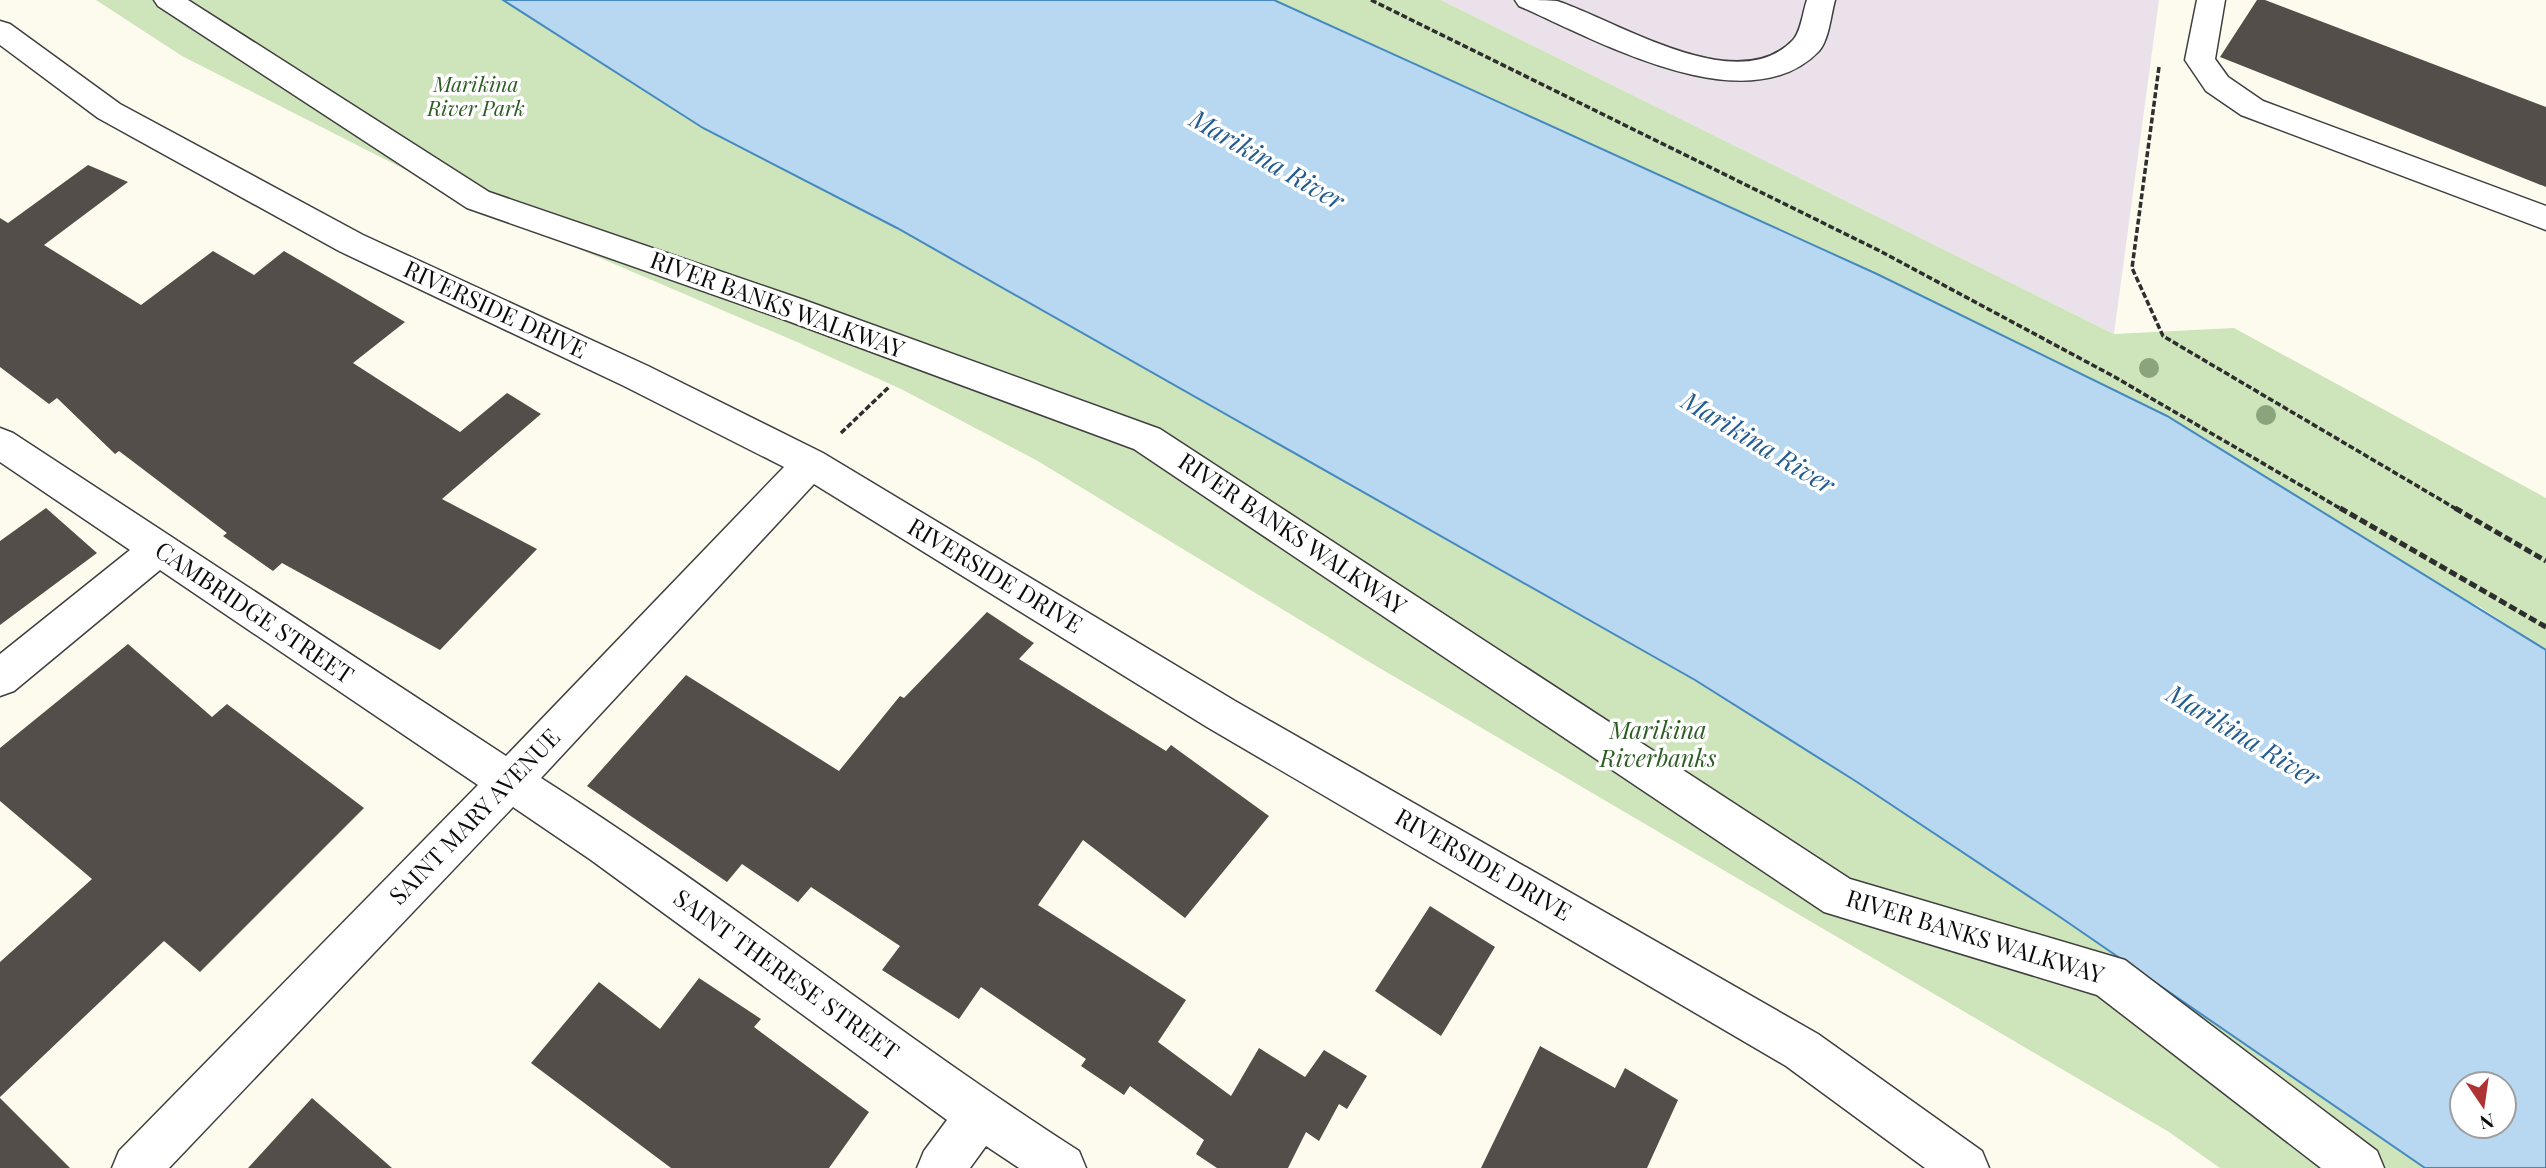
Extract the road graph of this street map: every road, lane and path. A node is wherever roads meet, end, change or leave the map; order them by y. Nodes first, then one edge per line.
1 (167, 0) edge
2 (1371, 0) edge
3 (1529, 0) edge
4 (1821, 0) edge
5 (2211, 0) edge
6 (0, 31) edge
7 (2161, 54) dead end
8 (2546, 218) edge
9 (921, 356) junction
10 (0, 443) edge
11 (810, 463) junction
12 (158, 549) junction
13 (2546, 561) edge
14 (2546, 627) edge
15 (0, 678) edge
16 (510, 780) junction
17 (979, 1116) junction
18 (136, 1168) edge
19 (941, 1168) edge
20 (1062, 1168) edge
21 (1965, 1168) edge
22 (2360, 1168) edge

1 - 9 street, RIVER BANKS WALKWAY
2 - 14 path
3 - 4 street
5 - 8 street
6 - 11 street, RIVERSIDE DRIVE
7 - 13 path
9 - 11 path
9 - 22 street, RIVER BANKS WALKWAY
10 - 12 street, CAMBRIDGE STREET
11 - 16 street, SAINT MARY AVENUE
11 - 21 street, RIVERSIDE DRIVE
12 - 15 street
12 - 16 street, CAMBRIDGE STREET
16 - 17 street, SAINT THERESE STREET
16 - 18 street, SAINT MARY AVENUE
17 - 19 street
17 - 20 street, SAINT THERESE STREET

